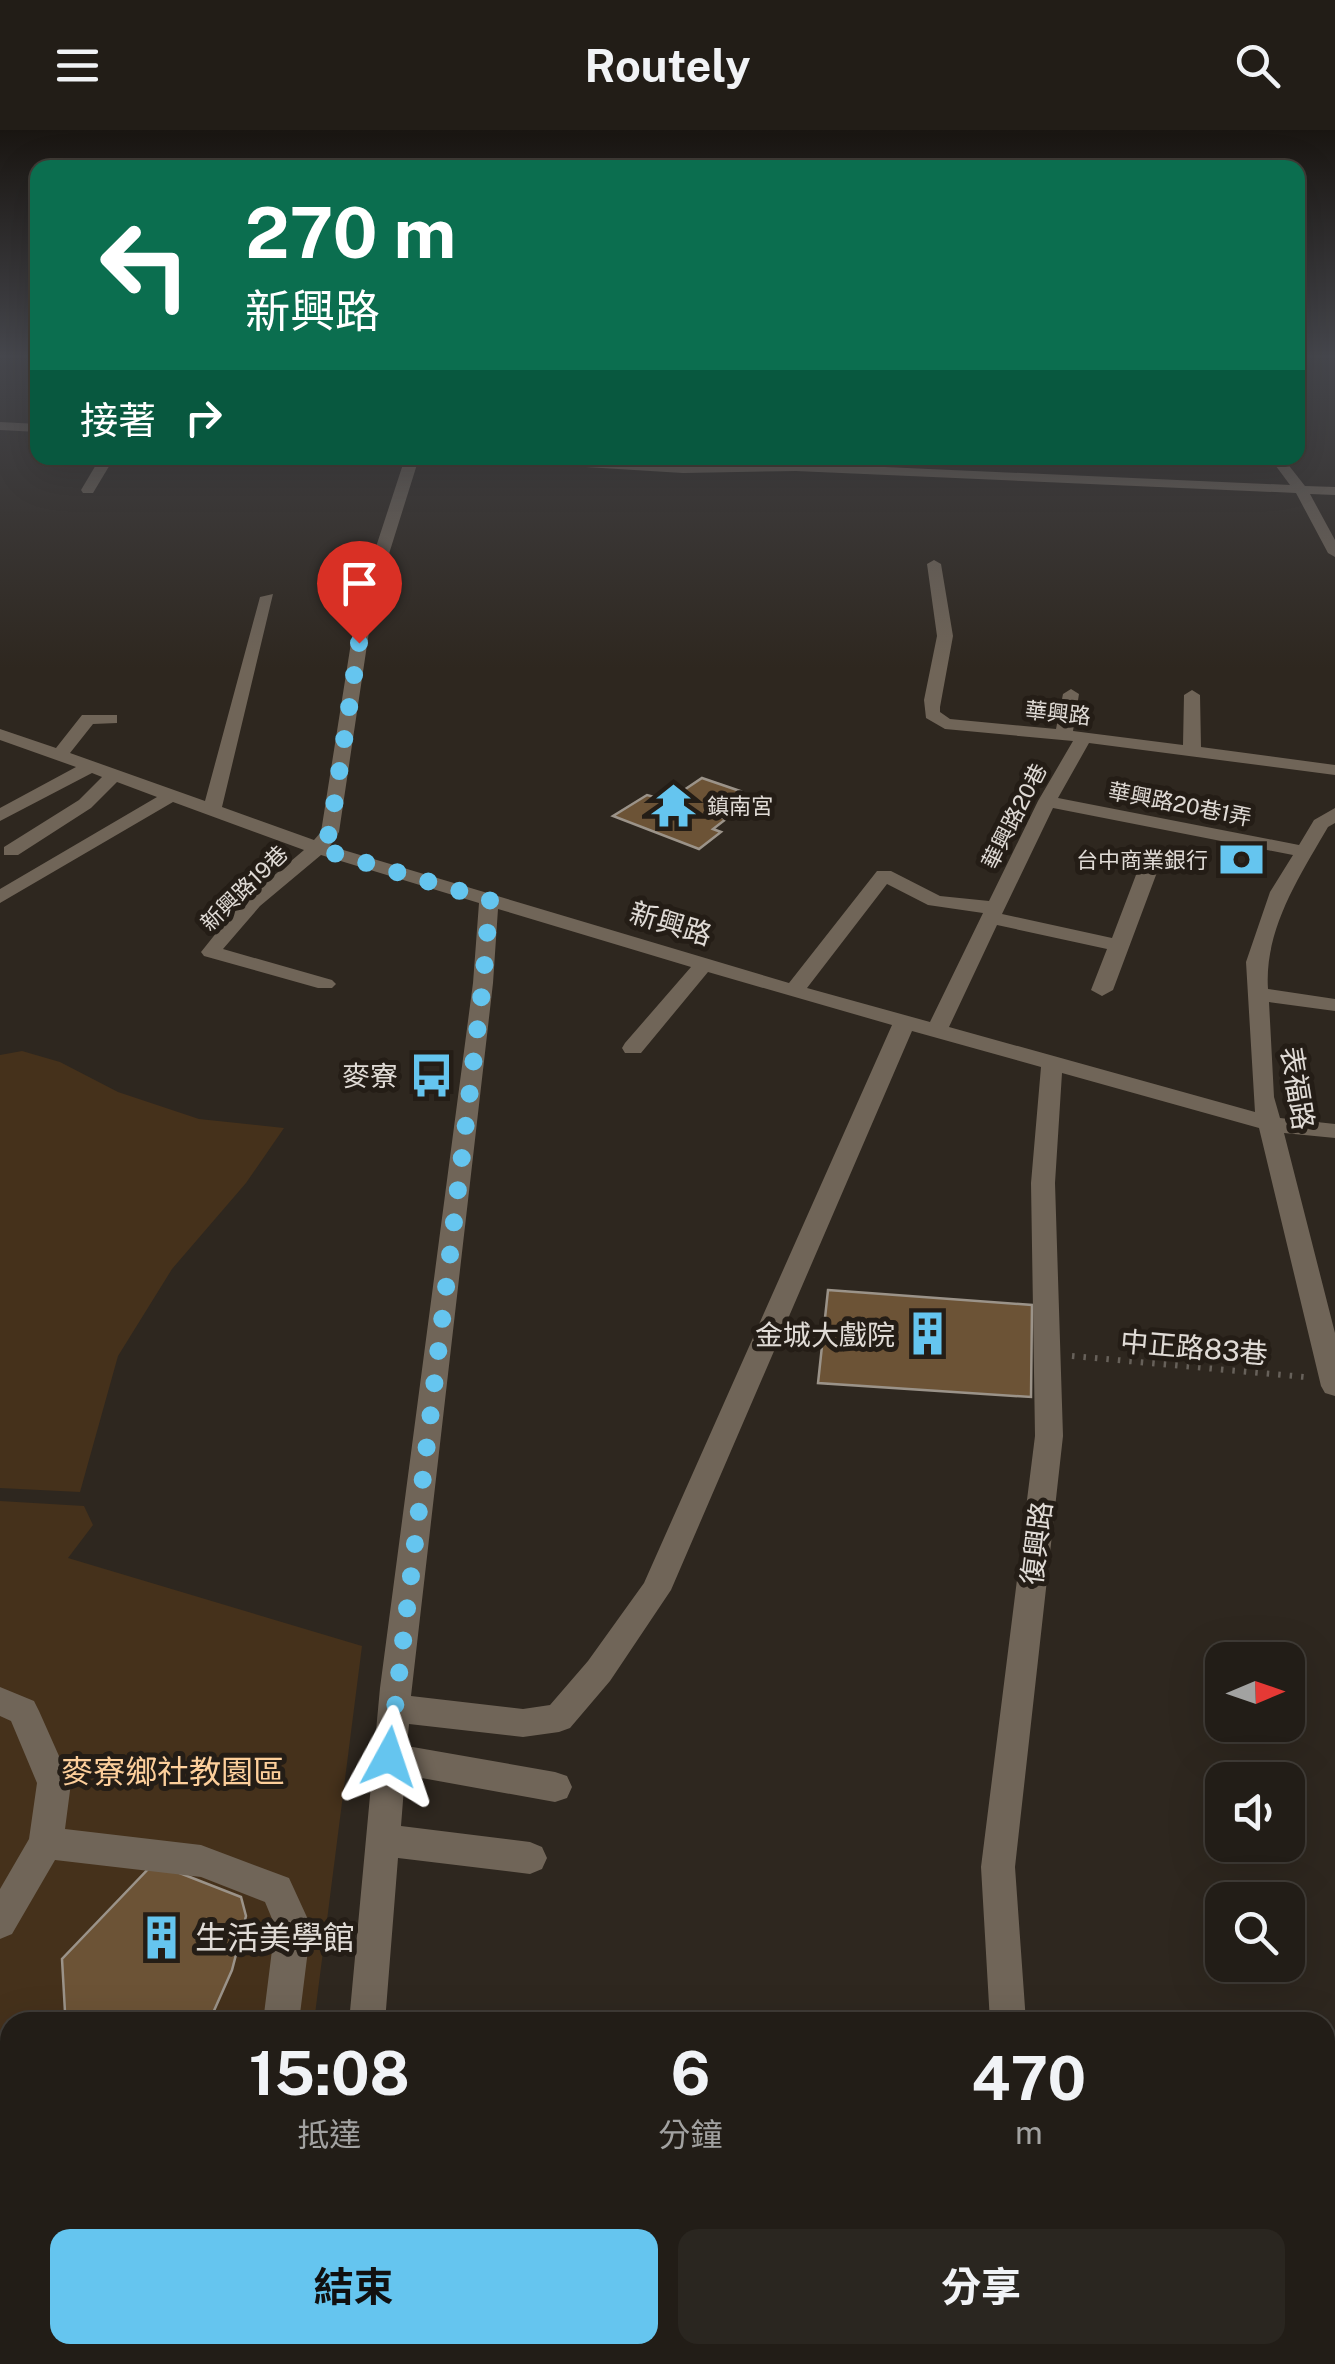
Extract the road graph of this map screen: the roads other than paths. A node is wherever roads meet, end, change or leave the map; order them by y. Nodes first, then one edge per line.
1 (103, 465) edge
2 (410, 465) edge
3 (624, 465) edge
4 (748, 465) edge
5 (850, 465) edge
6 (1282, 465) edge
7 (88, 490) dead end
8 (1301, 490) junction
9 (1335, 490) edge
10 (1327, 523) edge
11 (1335, 554) edge
12 (934, 564) dead end
13 (268, 597) dead end
14 (1071, 694) dead end
15 (1192, 695) dead end
16 (111, 719) dead end
17 (0, 734) edge
18 (1074, 736) junction
19 (1192, 752) junction
20 (60, 754) junction
21 (92, 766) junction
22 (1335, 770) edge
23 (114, 774) junction
24 (171, 796) junction
25 (1047, 801) junction
26 (212, 809) junction
27 (1335, 814) edge
28 (0, 815) edge
29 (320, 849) junction
30 (11, 851) dead end
31 (1304, 852) junction
32 (1150, 867) dead end
33 (0, 897) edge
34 (490, 900) junction
35 (993, 913) junction
36 (1121, 946) junction
37 (704, 964) junction
38 (325, 984) dead end
39 (1102, 990) dead end
40 (794, 991) junction
41 (1258, 994) junction
42 (1335, 1005) edge
43 (905, 1022) junction
44 (938, 1028) junction
45 (632, 1048) dead end
46 (1052, 1062) junction
47 (1271, 1124) junction
48 (1335, 1131) edge
49 (1334, 1383) edge
50 (0, 1701) edge
51 (394, 1708) junction
52 (389, 1757) junction
53 (555, 1787) dead end
54 (382, 1840) junction
55 (46, 1842) junction
56 (530, 1858) dead end
57 (0, 1922) edge
58 (283, 2012) edge
59 (367, 2012) edge
60 (1007, 2012) edge

1 - 7 street
2 - 29 street, 新興路19巷
3 - 4 street
5 - 8 street
6 - 8 street
8 - 9 street
8 - 10 street
10 - 11 street
12 - 18 street, 華興路
13 - 26 street
14 - 18 street
15 - 19 street
16 - 20 street
17 - 20 street, 新興路
18 - 19 street, 華興路
18 - 25 street, 華興路20巷
19 - 22 street, 華興路
20 - 21 street, 新興路
21 - 23 street, 新興路
21 - 28 street
23 - 24 street, 新興路
23 - 30 street
24 - 26 street, 新興路
24 - 33 street
25 - 31 street, 華興路20巷1弄
25 - 35 street, 華興路20巷
26 - 29 street, 新興路
27 - 31 street, 表福路
29 - 34 street, 新興路
29 - 38 street, 新興路19巷
31 - 41 street, 表福路
32 - 36 street
34 - 37 street, 新興路
34 - 51 street
35 - 36 street
35 - 40 street
35 - 44 street, 華興路20巷
36 - 39 street
37 - 40 street, 新興路
37 - 45 street
40 - 43 street, 新興路
41 - 42 street
41 - 47 street, 表福路
43 - 44 street, 新興路
43 - 51 street
44 - 46 street, 新興路
46 - 47 street, 新興路
46 - 60 street, 復興路
47 - 48 street, 新興路
47 - 49 street, 表福路
50 - 55 street
51 - 52 street
52 - 53 street
52 - 54 street
54 - 56 street
54 - 59 street
55 - 57 street
55 - 58 street

